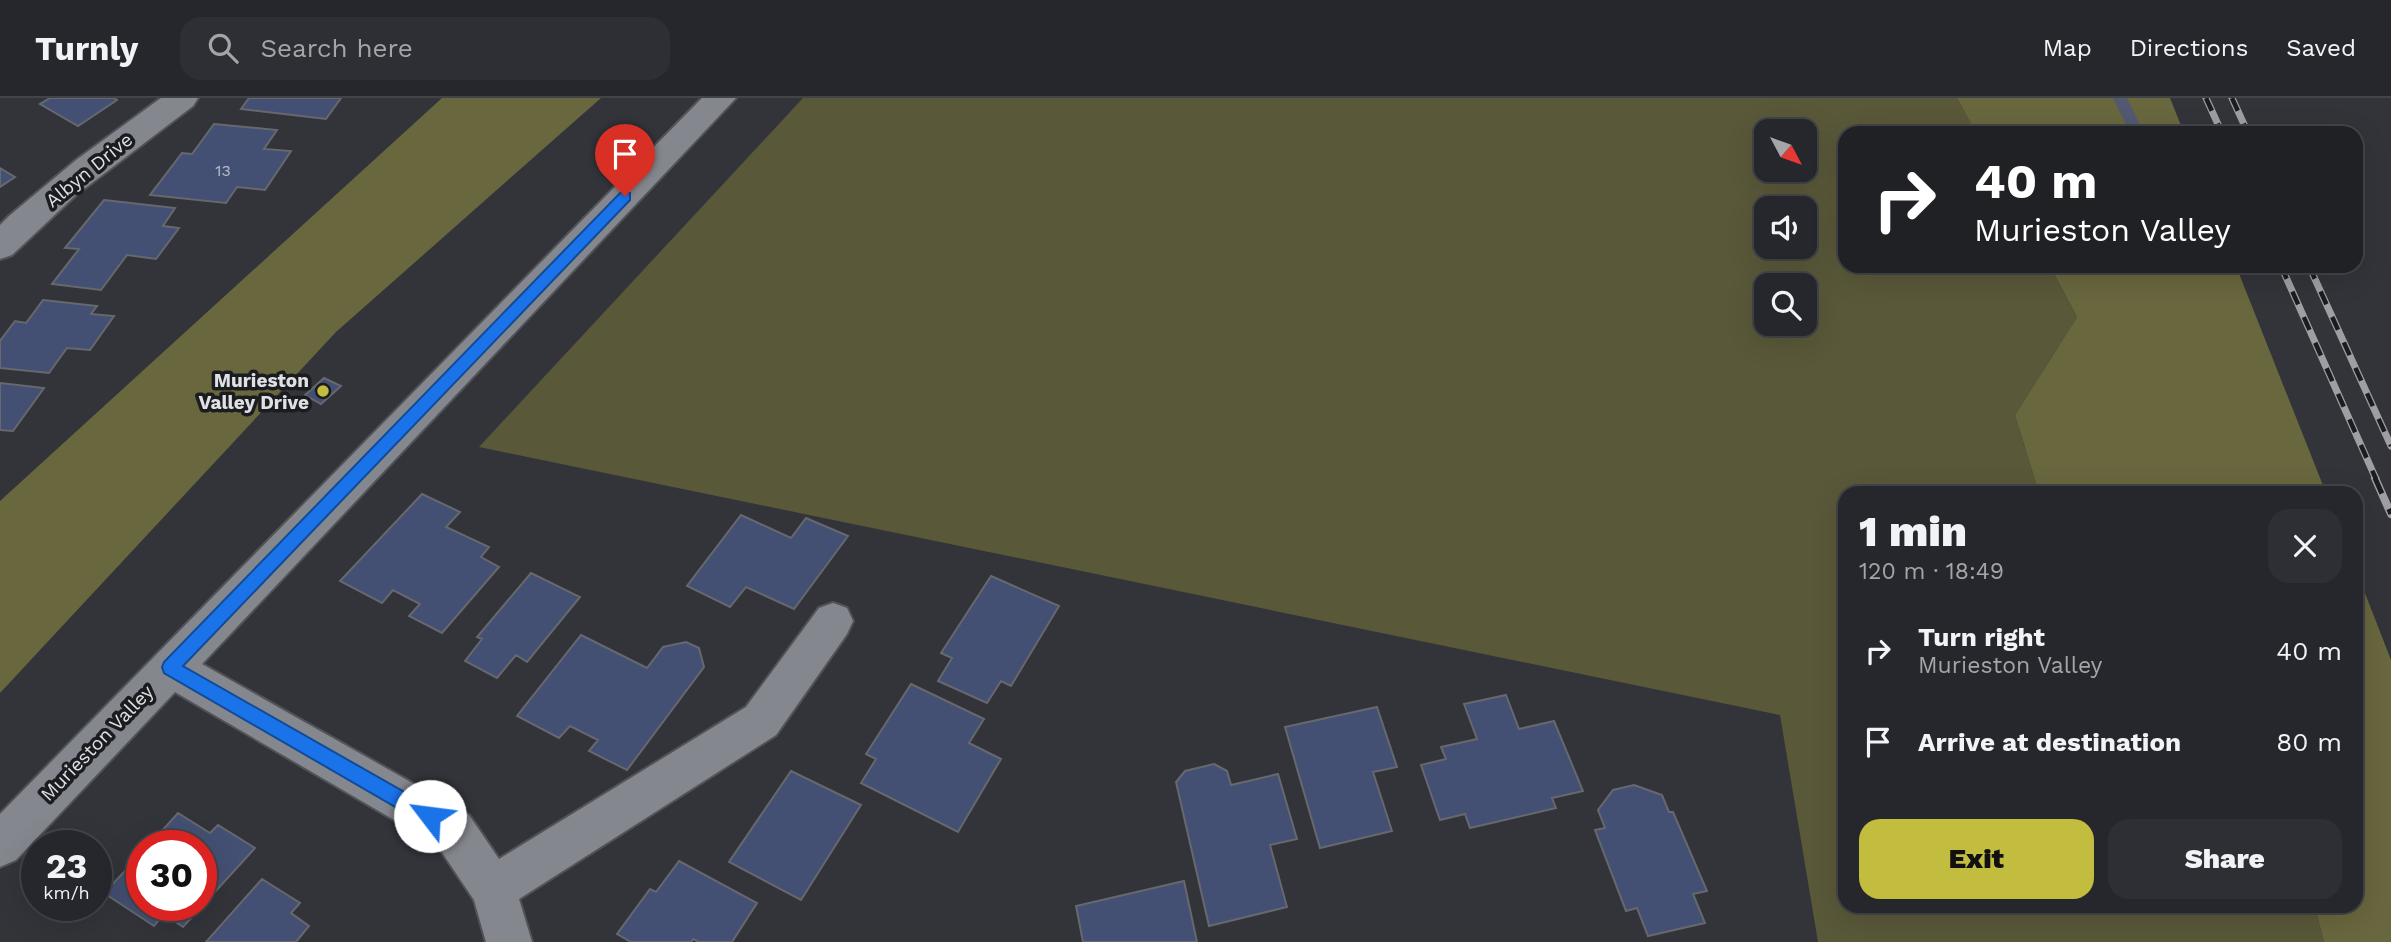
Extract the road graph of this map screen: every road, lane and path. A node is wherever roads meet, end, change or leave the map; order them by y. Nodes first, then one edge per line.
1 (182, 98) edge
2 (720, 98) edge
3 (0, 246) edge
4 (833, 621) dead end
5 (170, 667) junction
6 (0, 845) edge
7 (493, 889) junction
8 (509, 942) edge

1 - 3 street, Albyn Drive
2 - 5 street, Murieston Valley
4 - 7 street
5 - 6 street, Murieston Valley
5 - 7 street
7 - 8 street

